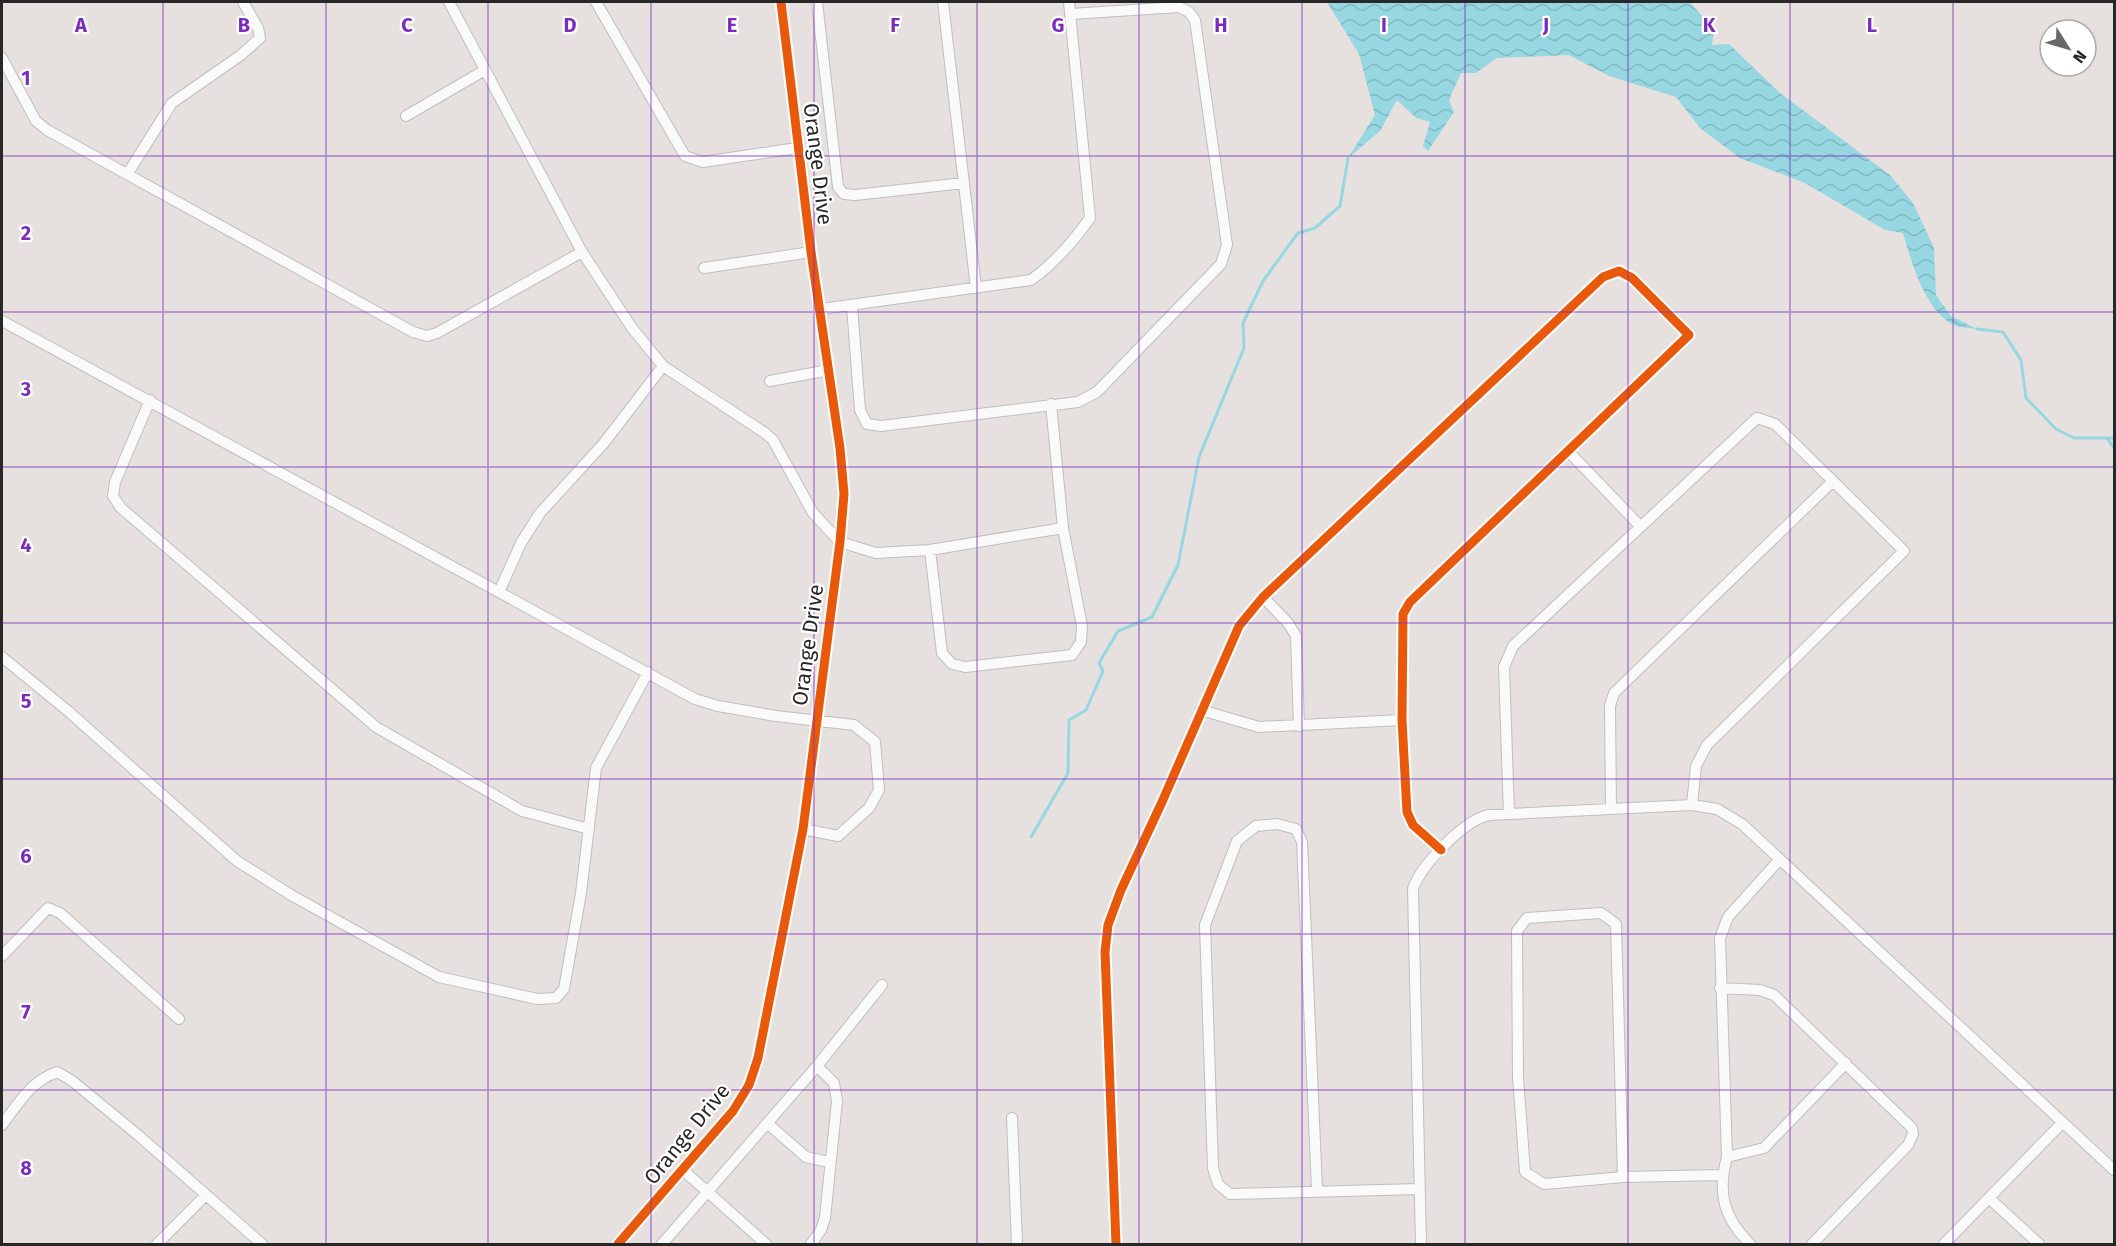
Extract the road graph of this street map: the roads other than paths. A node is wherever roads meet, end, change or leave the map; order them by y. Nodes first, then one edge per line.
1 (243, 2) edge
2 (449, 2) edge
3 (596, 2) edge
4 (781, 2) edge
5 (817, 2) edge
6 (943, 2) edge
7 (1069, 2) edge
8 (1071, 14) junction
9 (2, 58) edge
10 (485, 70) junction
11 (406, 116) dead end
12 (797, 148) junction
13 (128, 173) junction
14 (964, 183) junction
15 (582, 252) junction
16 (811, 252) junction
17 (704, 268) dead end
18 (976, 288) junction
19 (852, 306) junction
20 (821, 309) junction
21 (2, 321) edge
22 (663, 366) junction
23 (830, 370) junction
24 (770, 381) dead end
25 (150, 400) junction
26 (1051, 404) junction
27 (1569, 452) junction
28 (1832, 482) junction
29 (1640, 526) junction
30 (1063, 528) junction
31 (840, 542) junction
32 (930, 550) junction
33 (499, 592) junction
34 (1263, 597) junction
35 (2, 657) edge
36 (648, 672) junction
37 (1201, 710) junction
38 (817, 719) junction
39 (1402, 720) junction
40 (1299, 726) junction
41 (1692, 806) junction
42 (1611, 808) junction
43 (1509, 814) junction
44 (589, 829) junction
45 (803, 829) junction
46 (1441, 850) junction
47 (1780, 859) junction
48 (2, 956) edge
49 (882, 985) dead end
50 (1720, 988) junction
51 (179, 1019) dead end
52 (1846, 1063) junction
53 (817, 1066) junction
54 (1012, 1118) dead end
55 (767, 1123) junction
56 (2062, 1123) junction
57 (2, 1125) edge
58 (1727, 1158) junction
59 (829, 1162) junction
60 (683, 1170) junction
61 (2115, 1170) edge
62 (1722, 1175) junction
63 (1623, 1177) junction
64 (1419, 1189) junction
65 (1317, 1190) junction
66 (707, 1191) junction
67 (206, 1195) junction
68 (1989, 1198) junction
69 (157, 1245) edge
70 (262, 1245) edge
71 (618, 1245) edge
72 (662, 1245) edge
73 (766, 1245) edge
74 (811, 1245) edge
75 (1017, 1245) edge
76 (1116, 1245) edge
77 (1421, 1245) edge
78 (1750, 1245) edge
79 (1812, 1245) edge
80 (1944, 1245) edge
81 (2039, 1245) edge

1 - 13 street
2 - 10 street
3 - 12 street
4 - 12 street, Orange Drive
5 - 14 street
6 - 14 street
7 - 8 street
8 - 18 street
8 - 26 street
9 - 13 street
10 - 11 street
10 - 15 street
12 - 16 street, Orange Drive
13 - 15 street
14 - 18 street
15 - 22 street
16 - 17 street
16 - 20 street, Orange Drive
18 - 19 street
19 - 20 street
19 - 26 street
20 - 23 street, Orange Drive
21 - 25 street
22 - 31 street
22 - 33 street
23 - 24 street
23 - 31 street, Orange Drive
25 - 33 street
25 - 44 street
26 - 30 street
27 - 29 street
27 - 34 street
27 - 39 street
28 - 29 street
28 - 41 street
28 - 42 street
29 - 43 street
30 - 32 street
30 - 32 street
31 - 32 street
31 - 38 street, Orange Drive
33 - 36 street
34 - 37 street
34 - 40 street
35 - 44 street
36 - 38 street
36 - 44 street
37 - 40 street
37 - 76 street
38 - 45 street, Orange Drive
38 - 45 street
39 - 40 street
39 - 46 street
41 - 42 street
41 - 47 street
42 - 43 street
43 - 46 street
45 - 60 street, Orange Drive
46 - 64 street
47 - 50 street
47 - 56 street
48 - 51 street
49 - 53 street
50 - 52 street
50 - 58 street
52 - 58 street
52 - 79 street
53 - 55 street
53 - 59 street
54 - 75 street
55 - 59 street
55 - 66 street
56 - 61 street
56 - 68 street
57 - 67 street
58 - 62 street
59 - 74 street
60 - 66 street
60 - 71 street, Orange Drive
62 - 63 street
62 - 78 street
63 - 63 street
64 - 65 street
64 - 77 street
65 - 65 street
66 - 72 street
66 - 73 street
67 - 69 street
67 - 70 street
68 - 80 street
68 - 81 street

